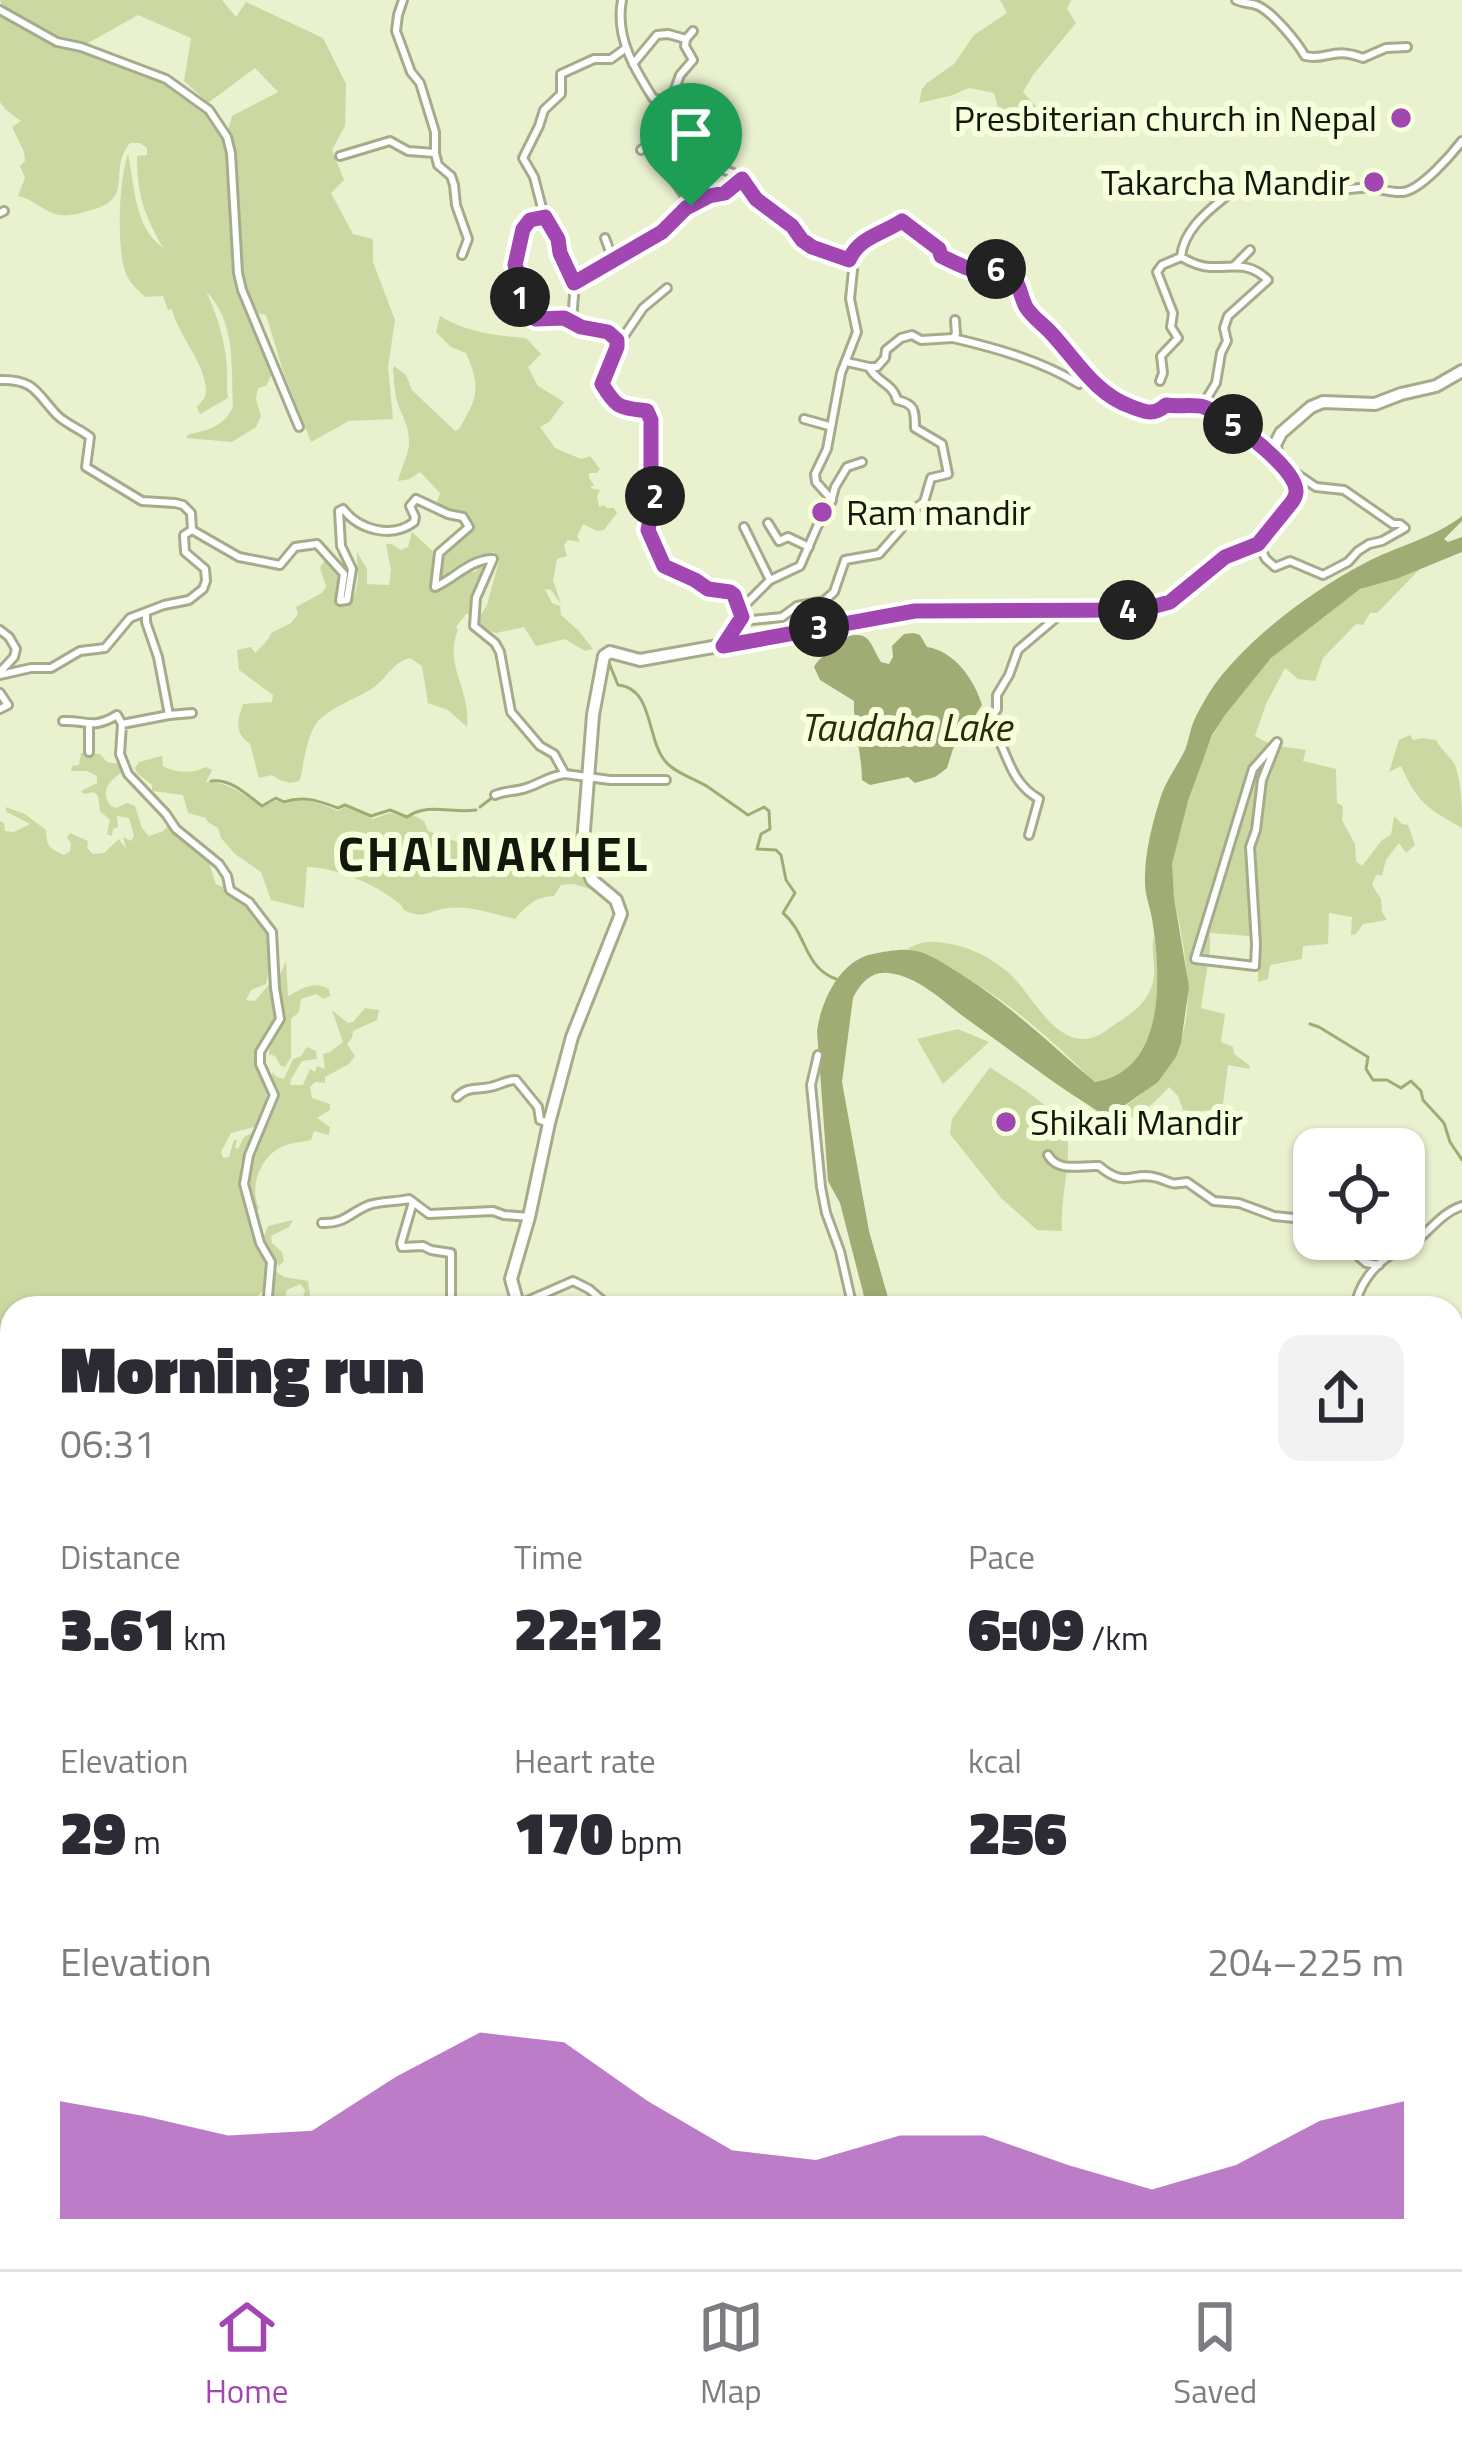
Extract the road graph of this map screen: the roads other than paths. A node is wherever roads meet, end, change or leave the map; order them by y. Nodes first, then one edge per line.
1 (403, 0) edge
2 (622, 0) edge
3 (1236, 0) edge
4 (0, 10) edge
5 (693, 32) dead end
6 (686, 39) junction
7 (1407, 47) dead end
8 (626, 48) junction
9 (633, 64) junction
10 (670, 104) junction
11 (675, 125) junction
12 (1462, 141) edge
13 (640, 150) dead end
14 (435, 153) junction
15 (340, 156) dead end
16 (742, 179) junction
17 (1342, 190) dead end
18 (1224, 198) dead end
19 (691, 206) junction
20 (545, 217) junction
21 (604, 238) dead end
22 (1250, 250) dead end
23 (462, 255) dead end
24 (1181, 256) junction
25 (613, 260) junction
26 (849, 260) junction
27 (1235, 265) junction
28 (574, 283) junction
29 (667, 288) dead end
30 (955, 320) dead end
31 (572, 321) junction
32 (953, 338) junction
33 (617, 340) junction
34 (847, 362) junction
35 (869, 368) junction
36 (1462, 371) edge
37 (0, 380) edge
38 (1160, 381) dead end
39 (1092, 383) junction
40 (1202, 406) junction
41 (804, 419) dead end
42 (829, 426) junction
43 (299, 427) dead end
44 (862, 462) dead end
45 (1279, 462) junction
46 (832, 498) junction
47 (768, 523) dead end
48 (744, 527) dead end
49 (192, 530) junction
50 (1258, 544) junction
51 (809, 548) junction
52 (770, 580) junction
53 (741, 609) junction
54 (1064, 611) junction
55 (146, 614) junction
56 (740, 621) junction
57 (0, 630) edge
58 (723, 646) junction
59 (0, 674) edge
60 (0, 693) edge
61 (0, 709) edge
62 (192, 713) dead end
63 (169, 715) junction
64 (63, 721) dead end
65 (122, 724) junction
66 (89, 725) junction
67 (1277, 742) joint
68 (89, 752) dead end
69 (565, 774) junction
70 (587, 777) junction
71 (666, 780) dead end
72 (495, 795) dead end
73 (1029, 835) dead end
74 (818, 1055) dead end
75 (457, 1097) dead end
76 (549, 1123) junction
77 (1048, 1155) dead end
78 (412, 1202) junction
79 (1462, 1206) edge
80 (529, 1217) junction
81 (1293, 1218) edge
82 (322, 1223) dead end
83 (1364, 1260) edge
84 (1379, 1264) junction
85 (268, 1296) edge
86 (450, 1296) edge
87 (516, 1296) edge
88 (541, 1296) edge
89 (597, 1296) edge
90 (850, 1296) edge
91 (1358, 1296) edge

1 - 14 street
2 - 8 street
3 - 7 street
4 - 43 street
5 - 6 street
6 - 9 street
6 - 10 street
8 - 9 street
8 - 20 street
9 - 10 street
10 - 11 street
11 - 13 street
11 - 16 street
11 - 19 street
12 - 17 street
14 - 15 street
14 - 23 street
16 - 19 street
16 - 26 street
18 - 24 street
19 - 25 street
20 - 28 street
20 - 31 street
21 - 25 street
22 - 27 street
24 - 27 street
24 - 38 street
25 - 28 street
26 - 34 street
26 - 39 street
27 - 40 street
28 - 31 street
29 - 33 street
30 - 32 street
31 - 33 street
32 - 35 street
32 - 39 street
33 - 53 street
34 - 35 street
34 - 42 street
35 - 56 street
36 - 45 main road
37 - 49 street
39 - 40 street
40 - 45 street
41 - 42 street
42 - 46 street
44 - 46 street
45 - 50 main road
45 - 50 street
46 - 51 street
47 - 51 street
48 - 52 street
49 - 55 street
49 - 69 street
50 - 54 main road
51 - 52 street
52 - 53 street
53 - 56 street
54 - 58 main road
54 - 73 street
55 - 59 street
55 - 63 street
56 - 58 street
57 - 59 street
58 - 70 main road
60 - 61 street
62 - 63 street
63 - 65 street
64 - 66 street
65 - 66 street
65 - 85 street
66 - 68 street
67 - 67 street
69 - 70 street
69 - 72 street
70 - 71 street
70 - 76 main road
74 - 90 street
75 - 76 street
76 - 80 main road
77 - 81 street
78 - 80 street
78 - 82 street
78 - 86 street
79 - 84 street
80 - 87 main road
83 - 84 street
84 - 91 street
88 - 89 street

